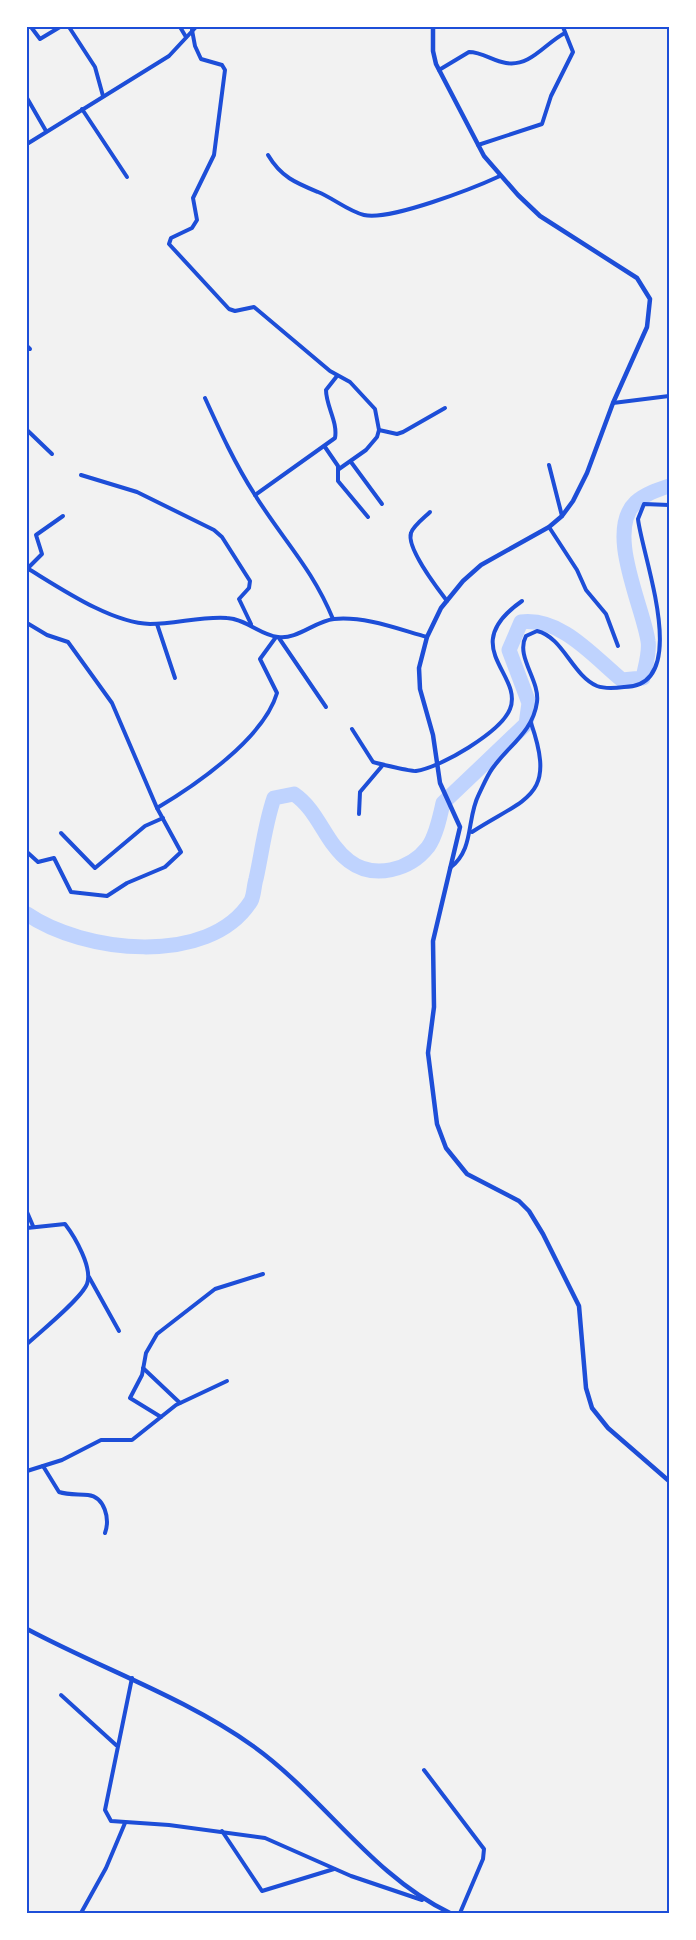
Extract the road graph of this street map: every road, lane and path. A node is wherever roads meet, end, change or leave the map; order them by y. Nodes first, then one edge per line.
1 (31, 27) edge
2 (60, 27) edge
3 (69, 27) edge
4 (180, 27) edge
5 (433, 27) edge
6 (563, 27) edge
7 (194, 29) edge
8 (565, 33) junction
9 (186, 37) junction
10 (439, 70) junction
11 (103, 96) junction
12 (27, 98) edge
13 (82, 109) junction
14 (46, 130) junction
15 (27, 144) edge
16 (478, 146) junction
17 (268, 154) dead end
18 (500, 176) junction
19 (127, 177) dead end
20 (337, 376) junction
21 (669, 396) edge
22 (205, 398) dead end
23 (613, 403) junction
24 (445, 408) dead end
25 (27, 430) edge
26 (379, 430) junction
27 (325, 447) junction
28 (52, 454) dead end
29 (351, 462) junction
30 (549, 465) dead end
31 (339, 469) junction
32 (81, 475) dead end
33 (255, 495) junction
34 (382, 504) dead end
35 (669, 505) edge
36 (430, 512) dead end
37 (63, 516) dead end
38 (562, 516) junction
39 (368, 517) dead end
40 (549, 526) junction
41 (27, 568) edge
42 (447, 601) junction
43 (522, 601) dead end
44 (333, 619) junction
45 (27, 623) edge
46 (157, 624) junction
47 (251, 625) junction
48 (278, 637) junction
49 (427, 637) junction
50 (618, 646) dead end
51 (175, 678) dead end
52 (327, 707) dead end
53 (531, 723) junction
54 (352, 729) dead end
55 (382, 765) junction
56 (437, 765) junction
57 (158, 808) junction
58 (359, 814) dead end
59 (163, 818) junction
60 (471, 832) junction
61 (61, 833) dead end
62 (27, 852) edge
63 (449, 869) junction
64 (27, 1212) edge
65 (33, 1226) junction
66 (27, 1227) edge
67 (263, 1274) dead end
68 (88, 1275) junction
69 (118, 1331) dead end
70 (27, 1344) edge
71 (143, 1368) junction
72 (227, 1381) dead end
73 (180, 1403) junction
74 (161, 1417) junction
75 (43, 1466) junction
76 (27, 1471) edge
77 (669, 1481) edge
78 (105, 1533) dead end
79 (27, 1629) edge
80 (132, 1678) junction
81 (61, 1695) dead end
82 (117, 1746) junction
83 (424, 1770) dead end
84 (126, 1823) junction
85 (222, 1832) junction
86 (334, 1869) junction
87 (422, 1900) junction
88 (81, 1913) edge
89 (450, 1913) edge
90 (460, 1913) edge

1 - 2 street
3 - 11 street
4 - 9 street
5 - 10 main road
6 - 8 street
7 - 9 street
7 - 20 street
8 - 10 street
8 - 16 street
9 - 11 street
10 - 16 main road
11 - 13 street
12 - 14 street
13 - 14 street
13 - 19 street
14 - 15 street
16 - 18 main road
17 - 18 street
18 - 23 main road
20 - 26 street
20 - 27 street
21 - 23 street
22 - 33 street
23 - 38 main road
24 - 26 street
25 - 28 street
26 - 29 street
27 - 31 street
27 - 33 street
29 - 31 street
29 - 34 street
30 - 38 street
31 - 39 street
32 - 47 street
33 - 44 street
35 - 53 street
36 - 42 street
37 - 41 street
38 - 40 main road
40 - 42 main road
40 - 50 street
41 - 46 street
42 - 49 main road
43 - 56 street
44 - 48 street
44 - 49 street
45 - 57 street
46 - 47 street
46 - 51 street
47 - 48 street
48 - 52 street
48 - 57 street
49 - 56 main road
53 - 60 street
53 - 60 street
54 - 55 street
55 - 56 street
55 - 58 street
56 - 63 main road
57 - 59 street
59 - 61 street
59 - 62 street
60 - 63 street
63 - 77 main road
64 - 65 street
65 - 66 street
65 - 68 street
67 - 71 street
68 - 69 street
68 - 70 street
71 - 73 street
71 - 74 street
72 - 73 street
73 - 74 street
74 - 75 street
75 - 76 street
75 - 78 street
79 - 80 main road
80 - 82 street
80 - 87 main road
81 - 82 street
82 - 84 street
83 - 90 street
84 - 85 street
84 - 88 street
85 - 86 street
85 - 86 street
86 - 87 street
87 - 89 main road

